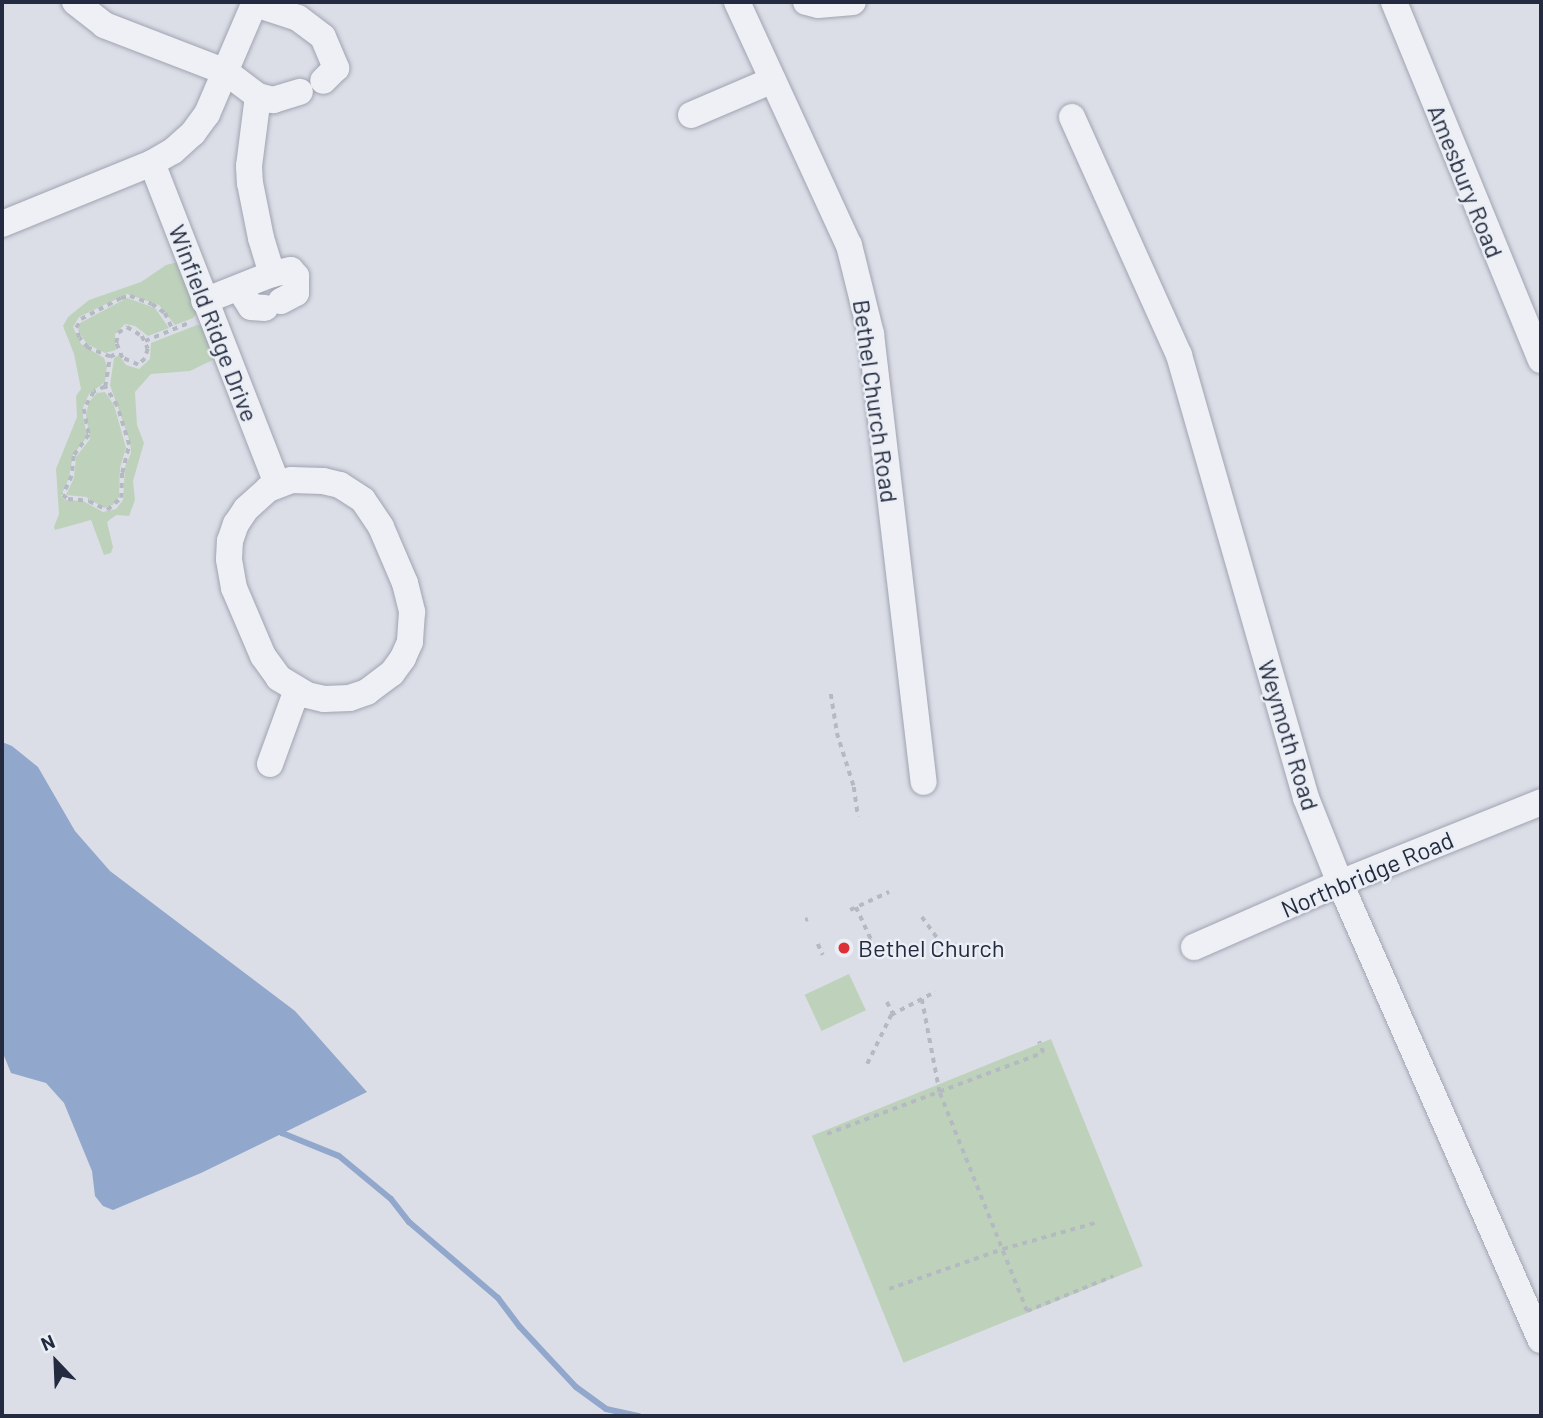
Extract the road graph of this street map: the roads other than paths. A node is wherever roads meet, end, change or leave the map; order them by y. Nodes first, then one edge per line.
1 (75, 2) edge
2 (255, 2) edge
3 (737, 2) edge
4 (806, 2) edge
5 (853, 2) edge
6 (1394, 2) edge
7 (306, 10) edge
8 (226, 72) junction
9 (773, 80) junction
10 (258, 96) junction
11 (691, 115) dead end
12 (1072, 117) dead end
13 (152, 163) junction
14 (2, 224) edge
15 (272, 274) junction
16 (239, 288) junction
17 (207, 308) junction
18 (1541, 360) edge
19 (277, 484) junction
20 (296, 690) junction
21 (270, 764) dead end
22 (924, 782) dead end
23 (1541, 802) edge
24 (1340, 883) junction
25 (1194, 947) dead end
26 (1541, 1340) edge

1 - 8 street
2 - 7 street
2 - 8 street
3 - 9 street, Bethel Church Road
4 - 5 street
6 - 18 street, Amesbury Road
7 - 10 street
8 - 10 street
8 - 13 street
9 - 11 street
9 - 22 street, Bethel Church Road
10 - 15 street
12 - 24 street, Weymoth Road
13 - 14 street
13 - 17 street, Winfield Ridge Drive
15 - 16 street
15 - 16 street
16 - 17 street
17 - 19 street, Winfield Ridge Drive
19 - 20 street
19 - 20 street
20 - 21 street
23 - 24 street, Northbridge Road
24 - 25 street, Northbridge Road
24 - 26 street, Weymoth Road

